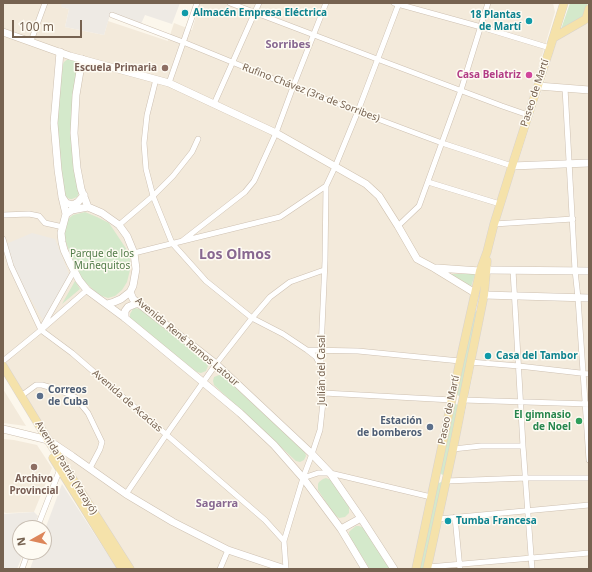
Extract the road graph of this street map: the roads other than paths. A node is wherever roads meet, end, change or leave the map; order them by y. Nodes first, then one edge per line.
1 (45, 3) edge
2 (197, 3) edge
3 (230, 3) edge
4 (259, 3) edge
5 (326, 3) edge
6 (397, 3) edge
7 (488, 3) edge
8 (559, 3) edge
9 (564, 3) edge
10 (589, 9) edge
11 (255, 12) junction
12 (112, 15) dead end
13 (560, 16) junction
14 (587, 21) edge
15 (481, 27) junction
16 (3, 35) edge
17 (314, 35) junction
18 (553, 38) junction
19 (31, 42) junction
20 (183, 42) junction
21 (550, 48) junction
22 (60, 52) junction
23 (82, 59) junction
24 (377, 59) junction
25 (232, 62) junction
26 (156, 79) junction
27 (168, 83) junction
28 (538, 86) junction
29 (293, 87) junction
30 (565, 88) junction
31 (461, 90) junction
32 (589, 90) edge
33 (214, 104) junction
34 (358, 111) junction
35 (528, 115) junction
36 (276, 133) junction
37 (198, 139) dead end
38 (442, 143) junction
39 (589, 163) edge
40 (569, 164) junction
41 (512, 166) junction
42 (335, 167) junction
43 (428, 182) junction
44 (326, 186) junction
45 (84, 195) junction
46 (62, 196) junction
47 (153, 196) junction
48 (500, 204) junction
49 (88, 207) junction
50 (66, 214) junction
51 (3, 215) edge
52 (573, 219) junction
53 (119, 224) junction
54 (494, 224) junction
55 (63, 226) junction
56 (398, 226) junction
57 (3, 239) edge
58 (182, 241) junction
59 (172, 243) junction
60 (134, 253) junction
61 (434, 268) junction
62 (324, 270) junction
63 (513, 270) junction
64 (575, 270) junction
65 (74, 271) junction
66 (589, 271) edge
67 (484, 272) junction
68 (87, 290) junction
69 (485, 291) junction
70 (130, 292) junction
71 (475, 293) junction
72 (515, 296) junction
73 (578, 298) junction
74 (589, 298) edge
75 (138, 303) junction
76 (473, 303) junction
77 (107, 304) junction
78 (125, 318) junction
79 (252, 318) junction
80 (41, 330) junction
81 (307, 350) junction
82 (321, 350) junction
83 (3, 361) edge
84 (460, 361) junction
85 (470, 362) junction
86 (216, 364) junction
87 (3, 366) edge
88 (518, 366) junction
89 (321, 368) junction
90 (586, 374) edge
91 (3, 377) edge
92 (204, 383) junction
93 (324, 393) junction
94 (21, 396) junction
95 (452, 400) junction
96 (463, 400) junction
97 (521, 402) junction
98 (587, 404) edge
99 (3, 429) edge
100 (166, 435) junction
101 (588, 437) edge
102 (44, 439) junction
103 (523, 446) junction
104 (453, 449) junction
105 (312, 454) junction
106 (72, 456) junction
107 (589, 460) edge
108 (61, 466) junction
109 (90, 468) junction
110 (330, 473) junction
111 (303, 478) junction
112 (526, 478) junction
113 (589, 478) edge
114 (446, 481) junction
115 (126, 494) junction
116 (431, 497) junction
117 (589, 505) edge
118 (528, 510) junction
119 (455, 517) junction
120 (361, 518) junction
121 (438, 519) junction
122 (40, 520) edge
123 (341, 529) junction
124 (284, 541) junction
125 (228, 550) junction
126 (589, 553) edge
127 (532, 559) junction
128 (460, 567) edge
129 (427, 568) edge
130 (122, 569) edge
131 (130, 569) edge
132 (220, 569) edge
133 (286, 569) edge
134 (365, 569) edge
135 (394, 569) edge
136 (416, 569) edge
137 (532, 569) edge

1 - 19 street
2 - 20 street
3 - 11 street
4 - 11 street
5 - 17 street
6 - 15 street
6 - 24 street, Julián del Casal
7 - 15 street
8 - 13 main road
9 - 13 main road, Paseo de Martí
10 - 14 main road
11 - 17 street
11 - 25 street
12 - 20 street, Rufino Chávez (3ra de Sorribes)
13 - 18 main road, Paseo de Martí
14 - 18 main road
15 - 21 street
15 - 31 street
16 - 19 street
17 - 24 street
17 - 29 street
18 - 21 main road, Paseo de Martí
19 - 22 street
20 - 25 street, Rufino Chávez (3ra de Sorribes)
20 - 27 street
21 - 28 main road, Paseo de Martí
22 - 23 street
22 - 46 street, Avenida René Ramos Latour
23 - 26 street
23 - 45 street
24 - 31 street
24 - 34 street, Julián del Casal
25 - 29 street, Rufino Chávez (3ra de Sorribes)
25 - 33 street
26 - 27 street
26 - 47 street
27 - 33 street
28 - 30 street
28 - 35 main road, Paseo de Martí
29 - 34 street, Rufino Chávez (3ra de Sorribes)
29 - 36 street
30 - 32 street
30 - 40 street
31 - 35 street
31 - 38 street
33 - 36 street
34 - 38 street, Rufino Chávez (3ra de Sorribes)
34 - 42 street, Julián del Casal
35 - 41 main road, Paseo de Martí
36 - 42 street
36 - 58 street
37 - 47 street
38 - 41 street, Rufino Chávez (3ra de Sorribes)
38 - 43 street
39 - 40 street
40 - 41 street
40 - 52 street
41 - 48 main road, Paseo de Martí
42 - 44 street, Julián del Casal
42 - 56 street
43 - 48 street
43 - 56 street
44 - 58 street
44 - 62 street, Julián del Casal
45 - 46 street
45 - 49 street
46 - 50 street, Avenida René Ramos Latour
47 - 53 street
47 - 59 street
48 - 54 main road, Paseo de Martí
49 - 50 street
49 - 53 street, Avenida René Ramos Latour
50 - 55 street, Avenida René Ramos Latour
51 - 55 street
52 - 54 street
52 - 64 street
53 - 60 street, Avenida René Ramos Latour
54 - 67 main road, Paseo de Martí
55 - 65 street, Avenida René Ramos Latour
56 - 61 street
57 - 80 street, Avenida de Acacias
58 - 59 street
59 - 60 street
59 - 79 street
60 - 70 street, Avenida René Ramos Latour
61 - 67 street
61 - 71 street
62 - 79 street
62 - 82 street, Julián del Casal
63 - 64 street
63 - 67 street
63 - 72 street
64 - 66 street
64 - 73 street
65 - 68 street, Avenida René Ramos Latour
65 - 80 street
67 - 69 main road, Paseo de Martí
67 - 71 main road, Paseo de Martí
68 - 77 street, Avenida René Ramos Latour
68 - 80 street
69 - 71 main road
69 - 72 street
69 - 76 main road
69 - 85 main road, Paseo de Martí
70 - 75 street, Avenida René Ramos Latour
70 - 77 street
71 - 76 main road, Paseo de Martí
72 - 73 street
72 - 88 street
73 - 74 street
73 - 90 street
75 - 78 street
75 - 86 street, Avenida René Ramos Latour
76 - 84 main road, Paseo de Martí
77 - 78 street, Avenida René Ramos Latour
78 - 92 street, Avenida René Ramos Latour
79 - 81 street
79 - 86 street
80 - 83 street
80 - 100 street, Avenida de Acacias
81 - 82 street
81 - 89 street
82 - 84 street
82 - 89 street, Julián del Casal
84 - 95 main road, Paseo de Martí
85 - 88 street
85 - 96 main road, Paseo de Martí
86 - 92 street
86 - 105 street, Avenida René Ramos Latour
87 - 94 main road, Avenida Patria (Yarayó)
88 - 90 street
88 - 97 street
89 - 93 street, Julián del Casal
90 - 98 street
91 - 102 main road, Avenida Patria (Yarayó)
92 - 100 street
92 - 111 street, Avenida René Ramos Latour
93 - 95 street
93 - 105 street, Julián del Casal
94 - 102 main road, Avenida Patria (Yarayó)
94 - 109 street
95 - 96 main road
95 - 116 main road, Paseo de Martí
96 - 97 street
96 - 104 main road, Paseo de Martí
97 - 98 street
97 - 103 street
98 - 101 street
99 - 102 street
100 - 115 street
100 - 124 street, Avenida de Acacias
101 - 107 street
102 - 106 street
102 - 108 main road, Avenida Patria (Yarayó)
103 - 104 street
103 - 112 street
104 - 114 main road, Paseo de Martí
105 - 110 street, Avenida René Ramos Latour
105 - 111 street, Julián del Casal
106 - 108 street
106 - 109 street
108 - 122 street
108 - 130 main road, Avenida Patria (Yarayó)
108 - 131 main road, Avenida Patria (Yarayó)
109 - 115 street
110 - 111 street
110 - 116 street
110 - 120 street, Avenida René Ramos Latour
111 - 123 street, Avenida René Ramos Latour
111 - 124 street, Julián del Casal
112 - 113 street
112 - 114 street
112 - 118 street
114 - 121 main road, Paseo de Martí
115 - 125 street
116 - 136 main road, Paseo de Martí
117 - 118 street
118 - 119 street
118 - 127 street
119 - 121 street
119 - 128 street
120 - 123 street
120 - 135 street, Avenida René Ramos Latour
121 - 129 main road, Paseo de Martí
123 - 134 street, Avenida René Ramos Latour
124 - 133 street, Julián del Casal
125 - 132 street
125 - 133 street
126 - 127 street
127 - 128 street
127 - 137 street
128 - 129 street

